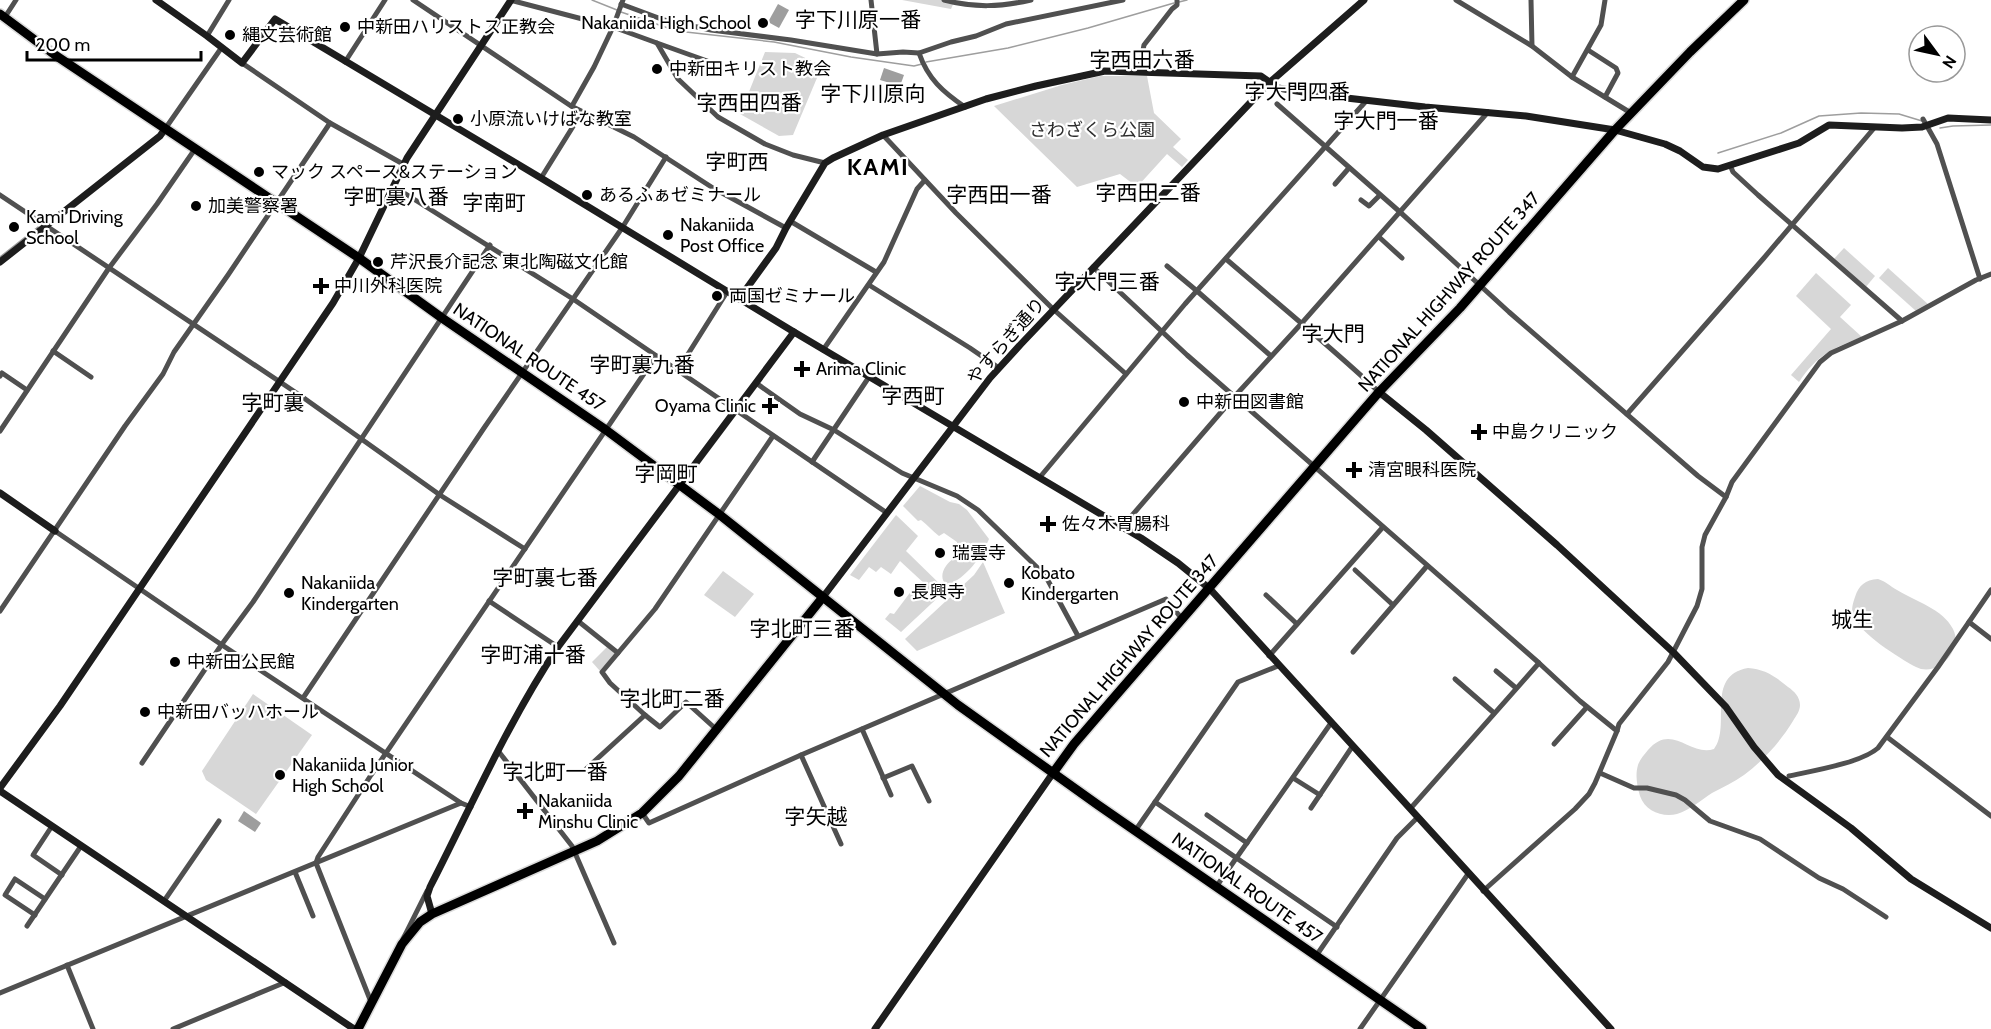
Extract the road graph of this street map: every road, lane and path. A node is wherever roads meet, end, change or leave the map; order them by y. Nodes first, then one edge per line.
1 (16, 0) edge
2 (156, 0) edge
3 (229, 0) edge
4 (385, 0) edge
5 (413, 0) edge
6 (511, 0) edge
7 (871, 0) edge
8 (944, 0) edge
9 (986, 0) edge
10 (1031, 0) edge
11 (1123, 0) edge
12 (1364, 0) edge
13 (1456, 0) edge
14 (1531, 0) edge
15 (1605, 0) edge
16 (1744, 0) edge
17 (1177, 2) edge
18 (621, 4) edge
19 (990, 7) junction
20 (2, 15) edge
21 (613, 27) junction
22 (207, 36) junction
23 (657, 43) junction
24 (482, 46) junction
25 (1532, 46) junction
26 (222, 47) junction
27 (1588, 50) junction
28 (877, 54) junction
29 (921, 56) junction
30 (345, 62) junction
31 (710, 62) dead end
32 (242, 63) junction
33 (1139, 71) junction
34 (1572, 77) junction
35 (1269, 82) junction
36 (1605, 98) junction
37 (1367, 100) junction
38 (1277, 104) dead end
39 (572, 106) junction
40 (965, 107) junction
41 (582, 112) junction
42 (1488, 112) junction
43 (1631, 113) junction
44 (434, 115) junction
45 (1991, 120) edge
46 (1924, 122) junction
47 (330, 123) junction
48 (1875, 127) junction
49 (165, 129) junction
50 (1616, 130) junction
51 (883, 135) junction
52 (1325, 146) junction
53 (195, 149) junction
54 (666, 157) junction
55 (825, 163) junction
56 (403, 164) junction
57 (1730, 165) junction
58 (1349, 168) junction
59 (541, 178) junction
60 (925, 180) junction
61 (1335, 184) dead end
62 (393, 186) junction
63 (0, 195) edge
64 (1380, 195) junction
65 (1361, 200) dead end
66 (277, 203) junction
67 (1400, 212) junction
68 (45, 225) junction
69 (788, 225) junction
70 (1791, 225) junction
71 (622, 228) junction
72 (1378, 237) junction
73 (490, 245) junction
74 (359, 258) junction
75 (1402, 258) dead end
76 (1226, 259) junction
77 (0, 262) edge
78 (1167, 266) dead end
79 (1093, 267) junction
80 (109, 268) junction
81 (876, 272) junction
82 (1991, 274) edge
83 (1980, 279) junction
84 (869, 285) junction
85 (1480, 285) junction
86 (1197, 291) junction
87 (727, 292) junction
88 (573, 299) junction
89 (739, 299) junction
90 (1053, 309) junction
91 (442, 318) junction
92 (1902, 321) junction
93 (194, 323) junction
94 (1301, 324) junction
95 (794, 332) junction
96 (1162, 332) junction
97 (823, 350) junction
98 (53, 351) junction
99 (656, 356) junction
100 (1271, 356) junction
101 (999, 368) junction
102 (678, 370) junction
103 (522, 372) junction
104 (1126, 374) junction
105 (0, 376) edge
106 (868, 376) junction
107 (91, 377) dead end
108 (279, 382) junction
109 (756, 383) junction
110 (27, 390) junction
111 (1379, 392) junction
112 (1235, 396) junction
113 (736, 409) junction
114 (1627, 414) junction
115 (953, 427) junction
116 (606, 430) junction
117 (834, 430) junction
118 (0, 431) edge
119 (773, 436) junction
120 (361, 438) junction
121 (812, 462) junction
122 (1315, 466) junction
123 (1040, 477) junction
124 (913, 478) junction
125 (680, 486) junction
126 (0, 493) edge
127 (440, 495) junction
128 (1726, 497) junction
129 (886, 513) junction
130 (720, 515) junction
131 (1122, 527) junction
132 (1383, 527) junction
133 (55, 531) junction
134 (525, 549) junction
135 (1427, 566) junction
136 (1355, 570) dead end
137 (140, 588) junction
138 (1210, 589) junction
139 (1991, 590) edge
140 (1266, 596) dead end
141 (823, 597) junction
142 (489, 602) junction
143 (1393, 605) junction
144 (0, 612) edge
145 (1182, 620) junction
146 (578, 621) junction
147 (1969, 622) junction
148 (1297, 624) junction
149 (1078, 636) junction
150 (1991, 639) edge
151 (222, 644) junction
152 (558, 647) junction
153 (1353, 651) dead end
154 (618, 653) junction
155 (1674, 653) junction
156 (1269, 656) junction
157 (1539, 663) junction
158 (1278, 666) junction
159 (1496, 671) dead end
160 (1455, 679) dead end
161 (1516, 688) junction
162 (943, 693) junction
163 (303, 698) junction
164 (1587, 707) junction
165 (1494, 713) junction
166 (645, 715) junction
167 (1331, 723) junction
168 (862, 729) junction
169 (717, 730) junction
170 (1617, 731) junction
171 (1887, 737) junction
172 (1554, 744) dead end
173 (1352, 747) junction
174 (499, 752) junction
175 (386, 753) junction
176 (801, 754) junction
177 (142, 763) dead end
178 (586, 769) dead end
179 (1053, 773) junction
180 (1600, 773) junction
181 (1789, 776) dead end
182 (883, 778) junction
183 (1293, 778) junction
184 (0, 790) edge
185 (891, 795) dead end
186 (1320, 795) junction
187 (929, 801) dead end
188 (1155, 802) junction
189 (461, 803) junction
190 (471, 807) junction
191 (1311, 808) dead end
192 (1410, 809) junction
193 (642, 813) junction
194 (1207, 815) dead end
195 (1991, 816) edge
196 (1417, 818) junction
197 (219, 821) dead end
198 (52, 826) junction
199 (1135, 831) junction
200 (1247, 843) junction
201 (841, 844) dead end
202 (81, 846) junction
203 (574, 851) junction
204 (1237, 858) junction
205 (316, 863) junction
206 (295, 872) junction
207 (1468, 873) junction
208 (62, 874) junction
209 (430, 887) junction
210 (1216, 887) junction
211 (1483, 891) junction
212 (45, 899) junction
213 (164, 901) junction
214 (432, 914) junction
215 (35, 915) junction
216 (186, 916) junction
217 (313, 916) dead end
218 (1886, 917) dead end
219 (27, 926) dead end
220 (1337, 927) junction
221 (1991, 928) edge
222 (614, 943) dead end
223 (402, 944) junction
224 (1316, 956) junction
225 (67, 965) junction
226 (286, 982) junction
227 (0, 993) edge
228 (1381, 1001) junction
229 (371, 1003) junction
230 (93, 1029) edge
231 (172, 1029) edge
232 (356, 1029) edge
233 (875, 1029) edge
234 (1360, 1029) edge
235 (1422, 1029) edge
236 (1611, 1029) edge

1 - 20 street
2 - 22 street
3 - 22 street
4 - 30 street
5 - 24 street
6 - 21 street
6 - 24 street
7 - 28 street
8 - 19 street
9 - 19 street
10 - 19 street
11 - 29 street
12 - 35 street, やすらぎ通り
13 - 25 street
14 - 25 street
15 - 27 street
16 - 43 highway, NATIONAL HIGHWAY ROUTE 347
17 - 33 street
18 - 21 street
18 - 28 street
20 - 49 highway, NATIONAL ROUTE 457
21 - 23 street
21 - 39 street
22 - 26 street
23 - 31 street
23 - 55 street
24 - 39 street
24 - 44 street
25 - 34 street
26 - 32 street
26 - 49 street
27 - 34 street
27 - 36 street
28 - 29 street
29 - 40 street
30 - 32 street
30 - 44 street
32 - 47 street
33 - 35 street
33 - 40 street
34 - 36 street
35 - 37 street
35 - 79 street, やすらぎ通り
36 - 43 street
37 - 42 street
37 - 52 street
38 - 52 street
39 - 41 street
40 - 51 street
41 - 54 street
41 - 59 street
42 - 50 street
42 - 67 street
43 - 50 highway, NATIONAL HIGHWAY ROUTE 347
44 - 56 street
44 - 59 street
45 - 46 street
46 - 48 street
46 - 83 street
47 - 56 street
47 - 66 street
48 - 57 street
48 - 70 street
49 - 53 highway, NATIONAL ROUTE 457
49 - 68 street
50 - 57 street
50 - 85 highway, NATIONAL HIGHWAY ROUTE 347
51 - 55 street
51 - 60 street
52 - 58 street
52 - 76 street
53 - 66 highway, NATIONAL ROUTE 457
53 - 80 street
54 - 69 street
54 - 71 street
55 - 69 street
56 - 62 street
57 - 70 street
58 - 61 street
58 - 64 street
59 - 71 street
60 - 81 street
60 - 90 street
62 - 73 street
62 - 74 street
63 - 68 street
64 - 65 street
64 - 67 street
66 - 74 highway, NATIONAL ROUTE 457
66 - 93 street
67 - 72 street
67 - 85 street
68 - 77 street
68 - 80 street
69 - 81 street
69 - 89 street
70 - 92 street
70 - 114 street
71 - 87 street
71 - 88 street
72 - 75 street
72 - 94 street
73 - 88 street
73 - 91 street
74 - 91 highway, NATIONAL ROUTE 457
74 - 108 street
76 - 86 street
76 - 94 street
78 - 86 street
79 - 90 street, やすらぎ通り
79 - 96 street
80 - 93 street
80 - 98 street
81 - 84 street
82 - 83 street
83 - 92 street
84 - 97 street
84 - 101 street
85 - 111 highway, NATIONAL HIGHWAY ROUTE 347
85 - 114 street
86 - 96 street
86 - 100 street
87 - 89 street
87 - 102 street
88 - 99 street
88 - 103 street
89 - 95 street
90 - 101 street, やすらぎ通り
90 - 104 street
91 - 103 highway, NATIONAL ROUTE 457
91 - 120 street
92 - 128 street
93 - 108 street
93 - 133 street
94 - 100 street
94 - 111 street
95 - 97 street
95 - 109 street
96 - 104 street
96 - 112 street
97 - 106 street
98 - 107 street
98 - 110 street
99 - 102 street
99 - 116 street
100 - 112 street
101 - 115 street, やすらぎ通り
102 - 113 street
103 - 116 highway, NATIONAL ROUTE 457
103 - 127 street
104 - 123 street
105 - 110 street
106 - 115 street
106 - 117 street
108 - 120 street
108 - 137 street
109 - 113 street
109 - 117 street
110 - 118 street
111 - 122 highway, NATIONAL HIGHWAY ROUTE 347
111 - 155 street
112 - 122 street
112 - 131 street
113 - 119 street
113 - 125 street
114 - 128 street
115 - 123 street
115 - 124 street, やすらぎ通り
116 - 125 highway, NATIONAL ROUTE 457
116 - 134 street
117 - 121 street
117 - 124 street
119 - 121 street
119 - 130 street
120 - 127 street
120 - 151 street
121 - 129 street
122 - 132 street
122 - 138 highway, NATIONAL HIGHWAY ROUTE 347
123 - 131 street
124 - 129 street, やすらぎ通り
124 - 149 street
125 - 130 highway, NATIONAL ROUTE 457
125 - 146 street
126 - 133 street
127 - 134 street
127 - 163 street
128 - 155 street
129 - 141 street, やすらぎ通り
130 - 141 highway, NATIONAL ROUTE 457
130 - 154 street
131 - 138 street
132 - 135 street
132 - 148 street
133 - 137 street
133 - 144 street
134 - 142 street
135 - 143 street
135 - 157 street
136 - 143 street
137 - 151 street
137 - 184 street
138 - 145 highway, NATIONAL HIGHWAY ROUTE 347
138 - 156 street
139 - 147 street
140 - 148 street
141 - 162 highway, NATIONAL HIGHWAY ROUTE 347
141 - 169 highway
142 - 152 street
142 - 175 street
143 - 153 street
145 - 149 street
145 - 179 highway, NATIONAL HIGHWAY ROUTE 347
146 - 152 street
146 - 154 street
147 - 150 street
147 - 171 street
148 - 156 street
149 - 162 street
151 - 163 street
151 - 177 street
152 - 174 street
154 - 166 street
155 - 170 street
155 - 221 street
156 - 158 street
157 - 161 street
157 - 164 street
158 - 167 street
158 - 188 street
159 - 161 street
160 - 165 street
161 - 165 street
162 - 168 street
162 - 179 highway, NATIONAL HIGHWAY ROUTE 347
163 - 175 street
164 - 170 street
164 - 172 street
165 - 192 street
166 - 169 street
166 - 178 street
167 - 173 street
167 - 183 street
168 - 176 street
168 - 182 street
169 - 193 highway
170 - 180 street
171 - 181 street
171 - 195 street
173 - 186 street
173 - 192 street
174 - 190 street
174 - 203 street
175 - 189 street
175 - 205 street
176 - 193 street
176 - 201 street
179 - 199 highway, NATIONAL ROUTE 457
179 - 233 street
180 - 211 street
180 - 218 street
182 - 185 street
182 - 187 street
183 - 186 street
183 - 200 street
184 - 198 street
186 - 191 street
188 - 199 street
188 - 204 street
189 - 190 street
189 - 205 street
190 - 209 street
192 - 196 street
193 - 203 highway
194 - 200 street
196 - 207 street
196 - 220 street
197 - 213 street
198 - 202 street
198 - 208 street
199 - 210 highway, NATIONAL ROUTE 457
200 - 204 street
202 - 208 street
202 - 213 street
203 - 214 highway
203 - 222 street
204 - 210 street
204 - 220 street
205 - 206 street
205 - 229 street
206 - 216 street
206 - 217 street
207 - 211 street
207 - 228 street
208 - 212 street
209 - 214 street
209 - 223 street
210 - 224 highway, NATIONAL ROUTE 457
211 - 236 street
212 - 215 street
212 - 215 street
213 - 216 street
214 - 223 highway
215 - 219 street
216 - 225 street
216 - 226 street
220 - 224 street
223 - 229 highway
224 - 228 highway, NATIONAL ROUTE 457
225 - 227 street
225 - 230 street
226 - 231 street
226 - 232 street
228 - 234 street
228 - 235 highway, NATIONAL ROUTE 457
229 - 232 highway

